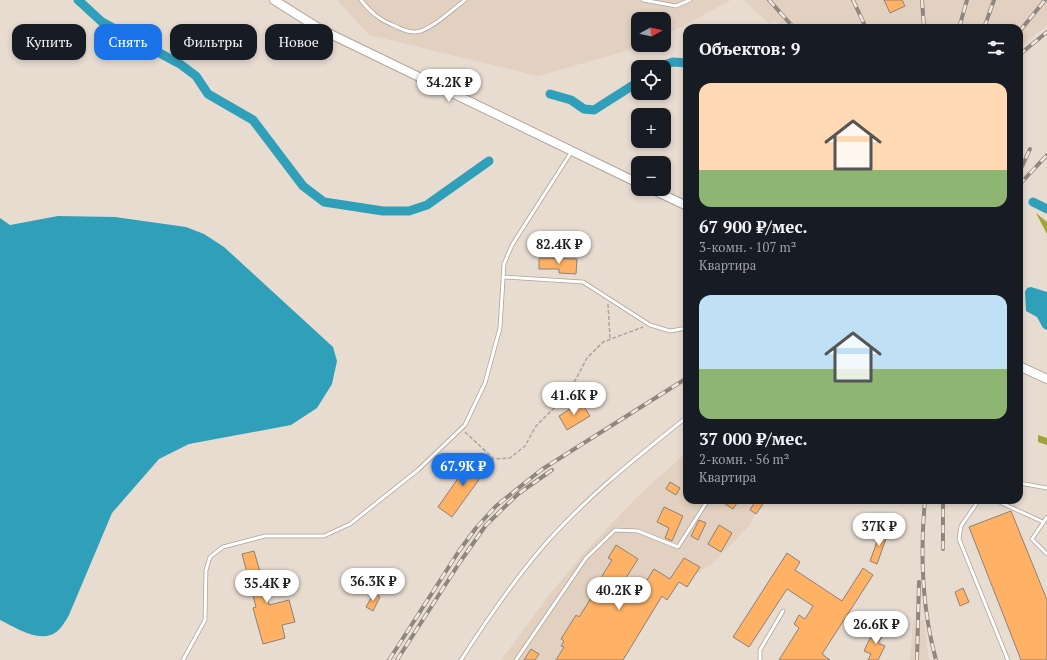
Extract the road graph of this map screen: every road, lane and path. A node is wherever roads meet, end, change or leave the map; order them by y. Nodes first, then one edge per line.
1 (274, 0) edge
2 (361, 0) edge
3 (465, 0) edge
4 (643, 0) edge
5 (690, 0) edge
6 (572, 151) junction
7 (631, 180) edge
8 (666, 196) edge
9 (683, 204) edge
10 (504, 277) junction
11 (607, 296) junction
12 (650, 324) junction
13 (683, 329) edge
14 (610, 339) junction
15 (1023, 368) edge
16 (1047, 380) edge
17 (683, 420) edge
18 (461, 428) junction
19 (1023, 484) edge
20 (1047, 488) edge
21 (705, 504) edge
22 (976, 504) edge
23 (1004, 504) edge
24 (1047, 517) edge
25 (1043, 522) junction
26 (1047, 554) edge
27 (783, 611) dead end
28 (185, 659) edge
29 (461, 660) edge
30 (516, 660) edge
31 (760, 660) edge
32 (1008, 660) edge

1 - 6 street
2 - 3 lane
4 - 5 lane
6 - 7 street
6 - 10 lane
8 - 9 street
10 - 11 lane
10 - 18 lane
11 - 12 lane
11 - 14 path
12 - 13 lane
12 - 14 path
14 - 18 path
15 - 16 street
17 - 29 lane
18 - 28 lane
19 - 20 lane
21 - 30 lane
22 - 32 lane
23 - 25 lane
24 - 25 lane
25 - 26 lane
27 - 31 lane

